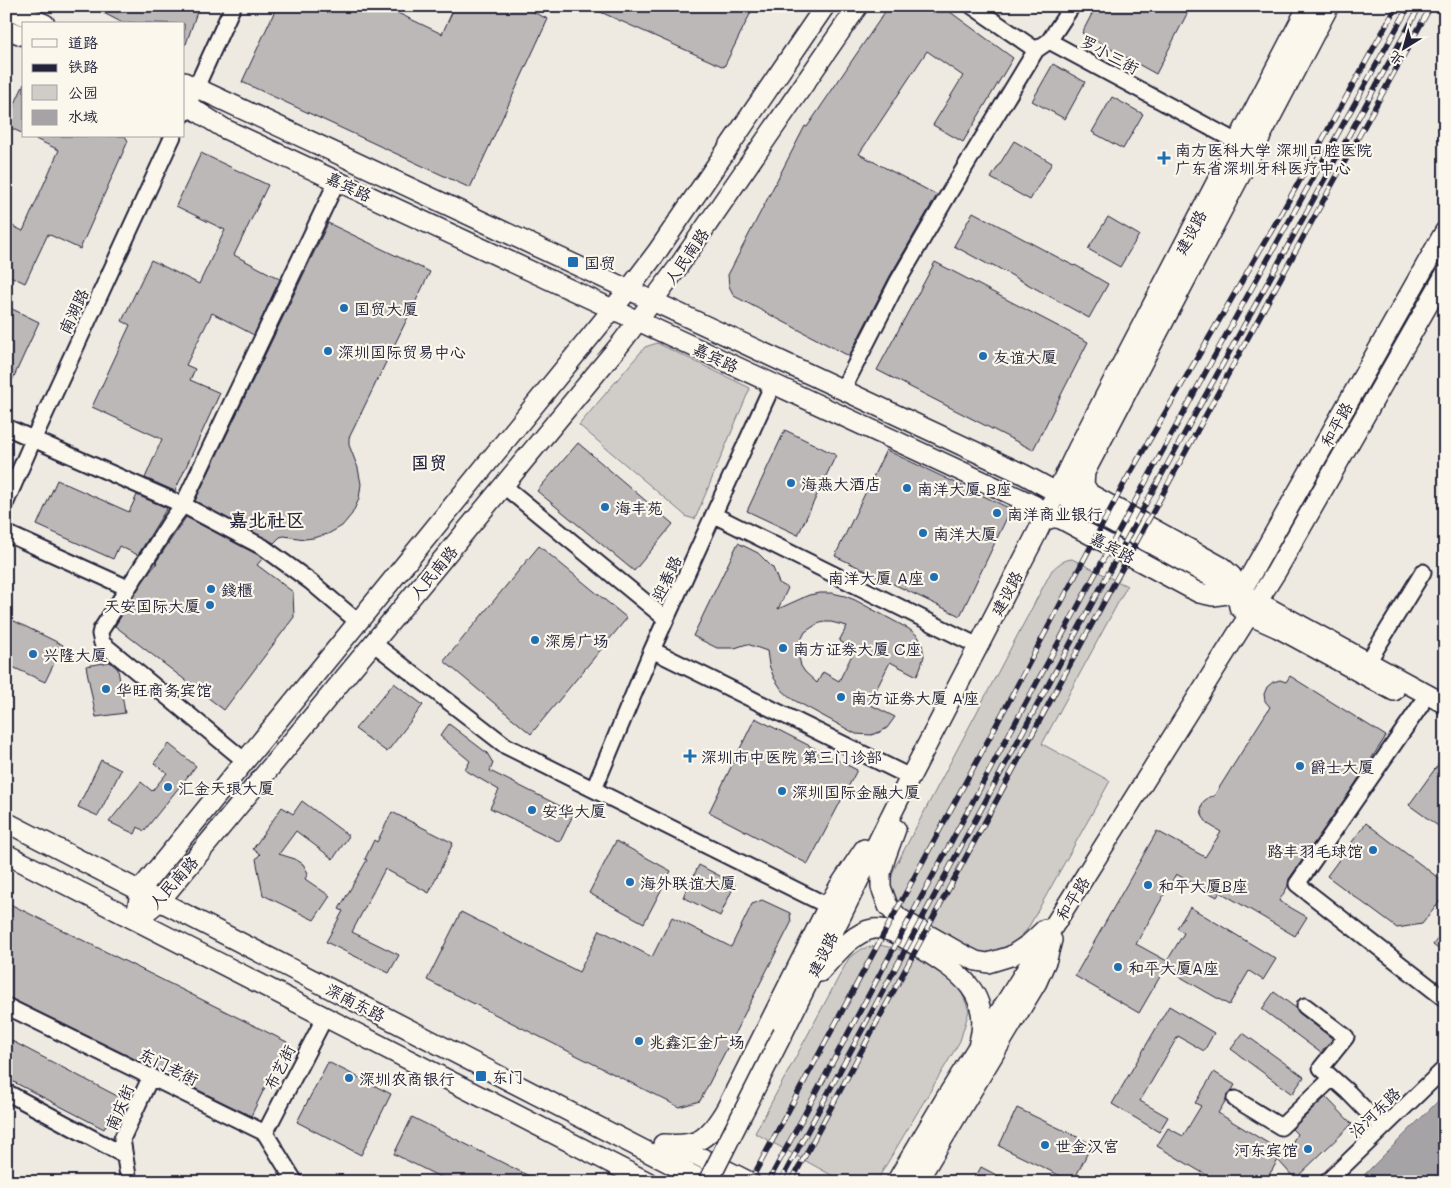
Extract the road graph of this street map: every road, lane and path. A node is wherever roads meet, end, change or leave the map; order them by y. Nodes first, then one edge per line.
1 (233, 6) edge
2 (825, 6) edge
3 (858, 6) edge
4 (972, 6) edge
5 (1072, 6) edge
6 (1308, 6) edge
7 (1329, 6) edge
8 (6, 8) edge
9 (40, 22) edge
10 (6, 29) edge
11 (22, 35) edge
12 (1049, 41) junction
13 (1036, 50) junction
14 (190, 84) edge
15 (185, 107) edge
16 (173, 138) edge
17 (1237, 142) junction
18 (337, 181) junction
19 (1445, 231) edge
20 (1445, 275) edge
21 (629, 289) junction
22 (654, 301) junction
23 (613, 310) junction
24 (638, 322) junction
25 (773, 384) junction
26 (843, 389) junction
27 (6, 427) edge
28 (33, 440) junction
29 (504, 486) junction
30 (1057, 492) junction
31 (1086, 500) junction
32 (6, 502) edge
33 (183, 505) junction
34 (714, 515) junction
35 (1043, 522) junction
36 (6, 533) edge
37 (1423, 572) dead end
38 (128, 588) junction
39 (1241, 592) junction
40 (1253, 608) junction
41 (666, 620) junction
42 (358, 622) junction
43 (373, 644) junction
44 (978, 646) junction
45 (652, 650) junction
46 (1368, 662) junction
47 (1445, 704) edge
48 (1421, 705) junction
49 (1445, 719) edge
50 (923, 752) junction
51 (245, 761) junction
52 (910, 777) junction
53 (594, 789) junction
54 (901, 795) junction
55 (6, 822) edge
56 (6, 854) edge
57 (140, 890) junction
58 (160, 901) junction
59 (828, 906) junction
60 (1061, 915) junction
61 (136, 920) junction
62 (804, 990) junction
63 (1445, 999) edge
64 (6, 1006) edge
65 (1305, 1006) dead end
66 (325, 1017) junction
67 (977, 1048) junction
68 (1445, 1068) edge
69 (151, 1076) junction
70 (1332, 1078) junction
71 (6, 1092) edge
72 (1235, 1099) dead end
73 (597, 1126) junction
74 (1382, 1128) junction
75 (265, 1133) junction
76 (663, 1144) junction
77 (575, 1145) junction
78 (124, 1155) junction
79 (129, 1182) edge
80 (295, 1182) edge
81 (618, 1182) edge
82 (648, 1182) edge
83 (707, 1182) edge
84 (750, 1182) edge
85 (896, 1182) edge
86 (917, 1182) edge
87 (1327, 1182) edge

1 - 14 street
2 - 21 main road, 人民南路
3 - 22 main road, 人民南路
4 - 13 street
5 - 12 street
6 - 17 main road, 建设路
7 - 31 main road, 建设路
8 - 9 main road
10 - 11 main road
12 - 13 street
12 - 17 street, 罗小三街
13 - 26 street
14 - 15 street
14 - 21 main road, 嘉宾路
15 - 18 main road, 嘉宾路
16 - 28 street, 南湖路
17 - 30 main road, 建设路
18 - 23 main road, 嘉宾路
18 - 33 street
19 - 39 main road, 和平路
20 - 40 main road, 和平路
21 - 22 main road, 嘉宾路
21 - 23 main road, 人民南路
22 - 24 main road, 人民南路
22 - 26 main road, 嘉宾路
23 - 24 main road, 嘉宾路
23 - 42 main road, 人民南路
24 - 25 main road, 嘉宾路
24 - 29 main road, 人民南路
25 - 34 street, 迎春路
25 - 35 main road, 嘉宾路
26 - 30 main road, 嘉宾路
27 - 28 street
28 - 32 street, 南湖路
28 - 33 street
29 - 41 street
29 - 43 main road, 人民南路
30 - 31 main road, 嘉宾路
30 - 35 main road, 建设路
31 - 39 main road, 嘉宾路
33 - 38 street
33 - 42 street
34 - 41 street, 迎春路
34 - 44 street
35 - 39 main road, 嘉宾路
35 - 44 main road, 建设路
36 - 38 street
37 - 46 street
38 - 51 street
39 - 40 main road, 嘉宾路
40 - 46 main road, 嘉宾路
40 - 48 main road, 嘉宾路
40 - 60 main road, 和平路
41 - 45 street, 迎春路
42 - 51 main road, 人民南路
43 - 53 street
43 - 58 main road, 人民南路
44 - 50 main road, 建设路
45 - 52 street
45 - 53 street, 迎春路
46 - 47 main road, 嘉宾路
48 - 49 main road, 嘉宾路
48 - 63 street
50 - 52 main road, 建设路
50 - 60 main road
51 - 57 main road, 人民南路
52 - 54 main road, 建设路
53 - 59 street
54 - 59 main road
54 - 62 main road, 建设路
55 - 57 main road, 深南东路
56 - 61 main road, 深南东路
57 - 58 main road, 深南东路
57 - 61 main road, 人民南路
58 - 61 main road, 人民南路
58 - 73 main road, 深南东路
59 - 76 main road
60 - 67 main road, 和平路
60 - 86 main road
61 - 66 main road, 深南东路
62 - 67 main road
62 - 83 main road, 建设路, bridge
64 - 69 street, 东门老街
65 - 70 street
66 - 75 street, 布艺街
66 - 77 main road, 深南东路
67 - 85 main road, 和平路
68 - 74 street, 沿河东路
69 - 75 street, 东门老街
69 - 78 street, 南庆街
70 - 72 street
70 - 74 street
71 - 78 street
73 - 76 main road
73 - 83 main road, 深南东路
74 - 87 street, 沿河东路
75 - 80 street
76 - 84 main road
77 - 81 main road
77 - 82 main road, 深南东路
78 - 79 street, 南庆街

